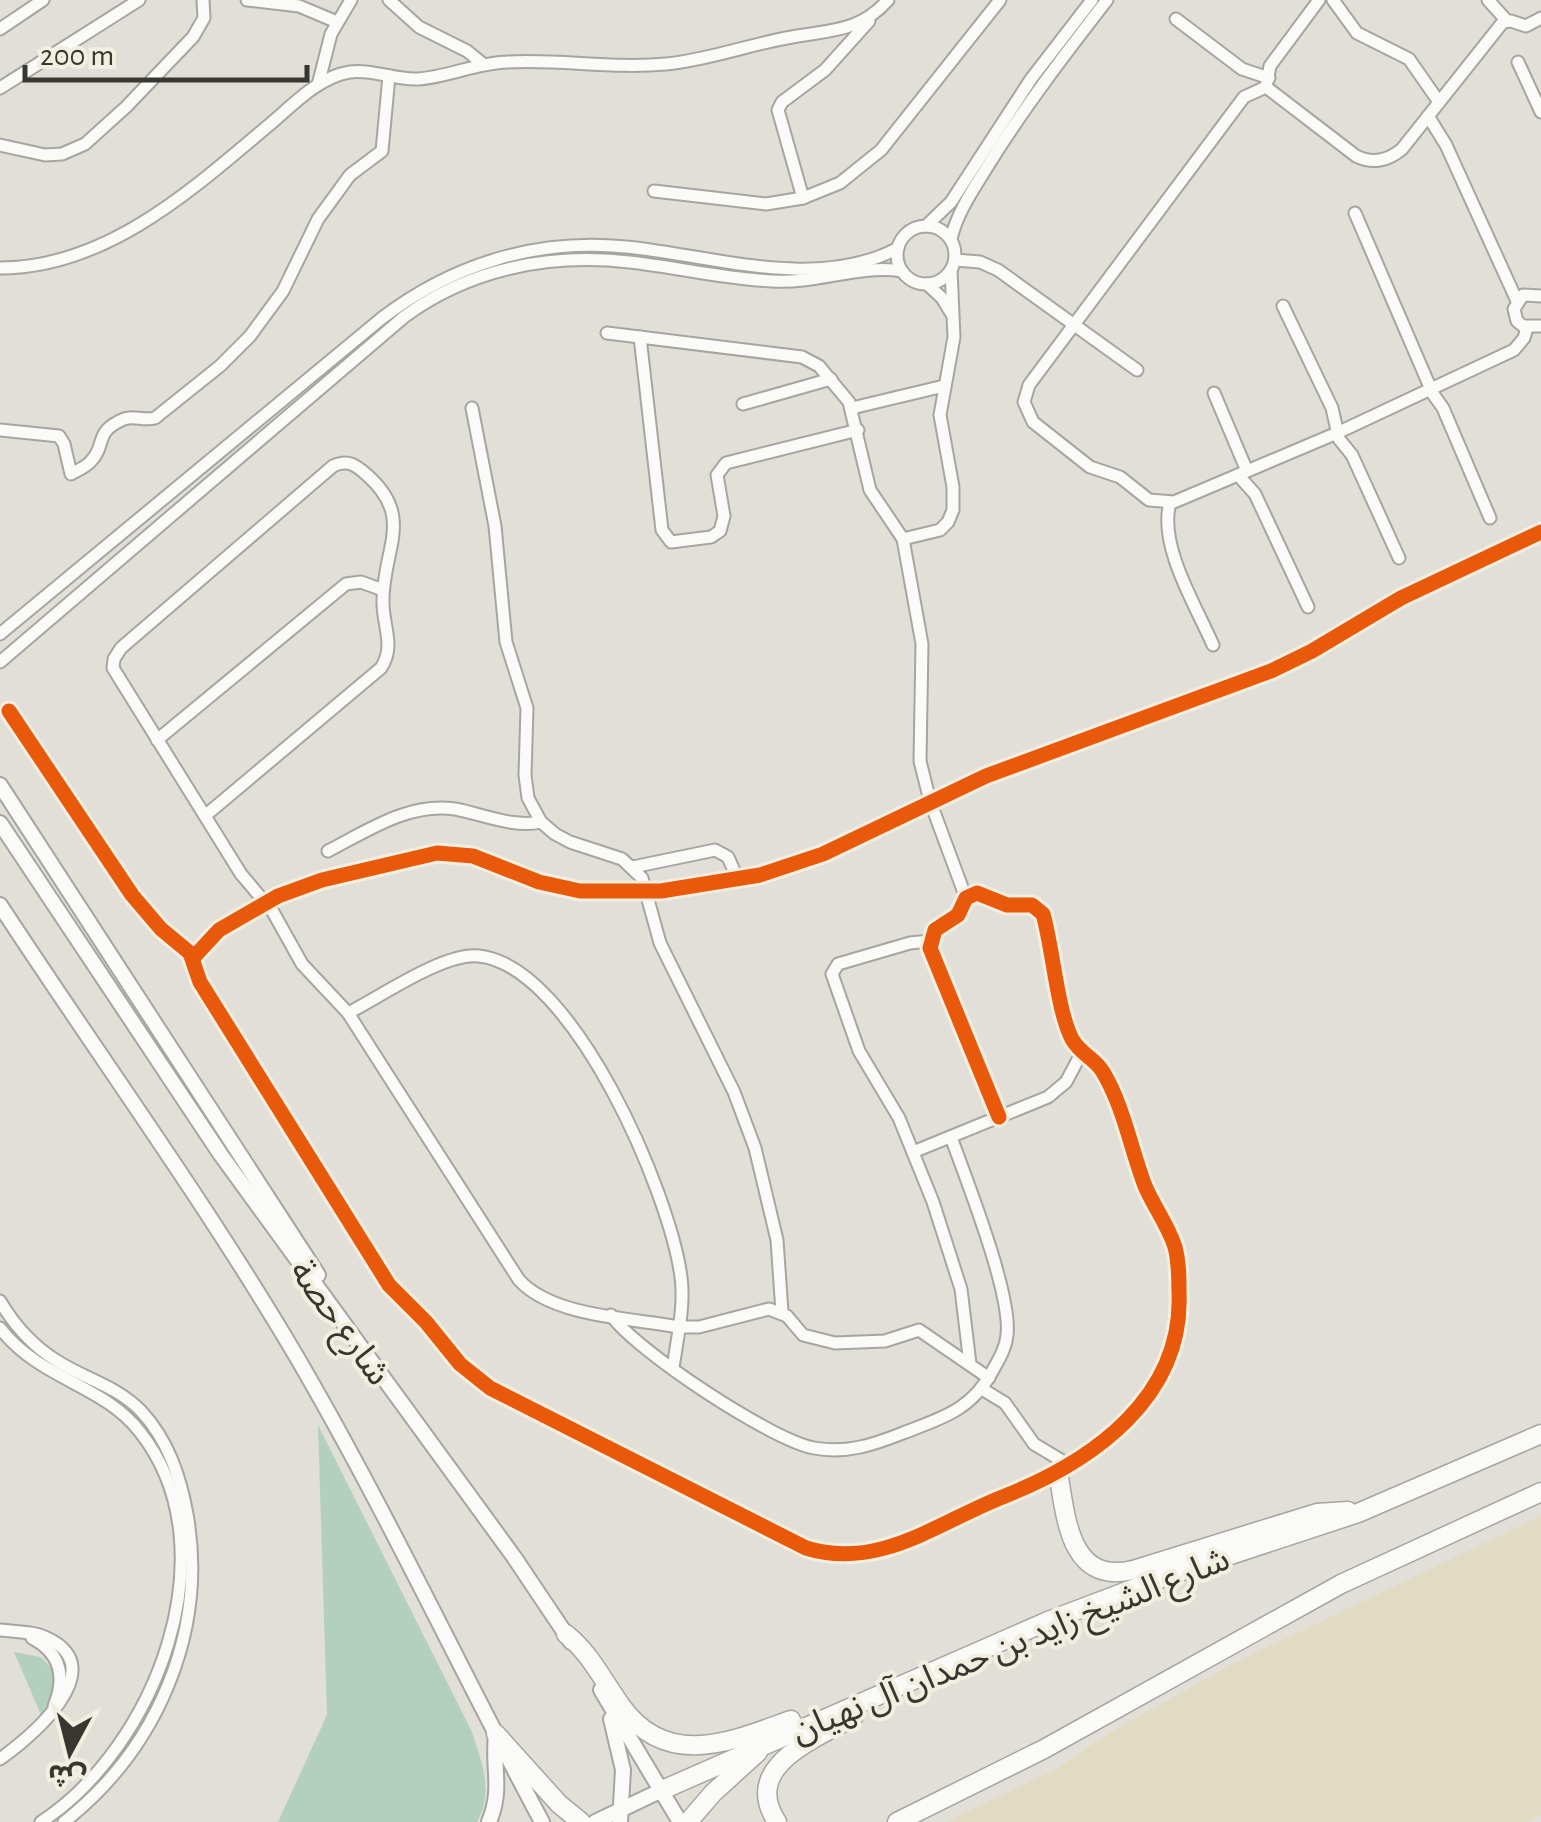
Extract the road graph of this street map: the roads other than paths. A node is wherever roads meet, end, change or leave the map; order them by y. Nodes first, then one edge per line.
1 (43, 0) edge
2 (139, 0) edge
3 (204, 0) edge
4 (247, 0) edge
5 (351, 0) edge
6 (389, 0) edge
7 (888, 0) edge
8 (1000, 0) edge
9 (1092, 0) edge
10 (1108, 0) edge
11 (1320, 0) edge
12 (1333, 0) edge
13 (1488, 0) edge
14 (875, 14) junction
15 (1541, 18) edge
16 (1176, 19) dead end
17 (1507, 20) junction
18 (337, 22) junction
19 (0, 28) edge
20 (1518, 62) dead end
21 (484, 64) junction
22 (389, 76) junction
23 (1267, 82) junction
24 (318, 85) junction
25 (0, 88) edge
26 (1439, 102) junction
27 (1541, 112) edge
28 (1428, 116) junction
29 (0, 145) edge
30 (654, 190) dead end
31 (803, 198) junction
32 (1355, 213) dead end
33 (926, 226) junction
34 (950, 239) junction
35 (898, 248) junction
36 (953, 265) junction
37 (0, 268) edge
38 (902, 271) junction
39 (926, 284) junction
40 (1541, 296) edge
41 (1517, 300) junction
42 (1283, 306) dead end
43 (953, 316) junction
44 (1074, 324) junction
45 (1541, 326) edge
46 (1527, 328) junction
47 (607, 333) dead end
48 (640, 337) junction
49 (1137, 370) dead end
50 (831, 380) junction
51 (944, 386) junction
52 (1431, 390) junction
53 (1214, 392) dead end
54 (743, 404) dead end
55 (472, 408) dead end
56 (852, 408) junction
57 (0, 430) edge
58 (858, 430) junction
59 (1337, 432) junction
60 (1243, 473) junction
61 (1170, 503) junction
62 (1490, 518) dead end
63 (1541, 532) edge
64 (903, 539) junction
65 (1399, 558) dead end
66 (383, 590) junction
67 (36, 606) junction
68 (1308, 607) dead end
69 (47, 619) junction
70 (0, 634) edge
71 (28, 637) junction
72 (1212, 645) dead end
73 (0, 652) edge
74 (0, 662) edge
75 (10, 711) dead end
76 (158, 740) junction
77 (0, 785) edge
78 (930, 801) junction
79 (206, 815) junction
80 (541, 822) junction
81 (0, 823) edge
82 (328, 851) dead end
83 (633, 867) junction
84 (738, 880) junction
85 (648, 892) junction
86 (966, 898) junction
87 (266, 902) junction
88 (0, 905) edge
89 (930, 942) junction
90 (193, 958) junction
91 (348, 1013) junction
92 (1082, 1052) junction
93 (999, 1117) junction
94 (951, 1136) junction
95 (914, 1152) junction
96 (0, 1301) edge
97 (782, 1312) junction
98 (611, 1315) junction
99 (679, 1327) junction
100 (0, 1328) edge
101 (970, 1364) junction
102 (673, 1368) junction
103 (985, 1384) junction
104 (388, 1386) junction
105 (1541, 1434) edge
106 (1064, 1468) junction
107 (1541, 1492) edge
108 (1358, 1513) junction
109 (0, 1630) edge
110 (566, 1634) junction
111 (604, 1694) junction
112 (873, 1699) junction
113 (496, 1734) junction
114 (774, 1739) junction
115 (0, 1759) edge
116 (660, 1791) junction
117 (621, 1816) edge
118 (41, 1822) edge
119 (64, 1822) edge
120 (490, 1822) edge
121 (542, 1822) edge
122 (581, 1822) edge
123 (595, 1822) edge
124 (680, 1822) edge
125 (688, 1822) edge
126 (778, 1822) edge
127 (897, 1822) edge

1 - 19 street
2 - 25 street
3 - 29 street
4 - 18 street
5 - 18 street
6 - 21 street
7 - 14 street
8 - 31 street
9 - 33 street
10 - 34 street
11 - 23 street
12 - 26 street
13 - 17 street
14 - 21 street
14 - 31 street
15 - 17 street
16 - 23 street
17 - 26 street
18 - 24 street
20 - 27 street
21 - 22 street
22 - 24 street
22 - 57 street
23 - 28 street
23 - 44 street
24 - 37 street
26 - 28 street
28 - 41 street
30 - 31 street
32 - 52 street
33 - 34 street
33 - 35 street
34 - 36 street
35 - 38 street
35 - 67 street
36 - 39 street
36 - 43 street
36 - 44 street
38 - 39 street
38 - 69 street
39 - 43 street
40 - 41 street
41 - 46 street
42 - 59 street
43 - 51 street
44 - 49 street
44 - 61 street
45 - 46 street
46 - 52 street
47 - 48 street
48 - 50 street
48 - 58 street
50 - 54 street
50 - 56 street
51 - 56 street
51 - 64 street
52 - 59 street
52 - 62 street
53 - 60 street
55 - 80 street
56 - 58 street
58 - 64 street
59 - 60 street
59 - 65 street
60 - 61 street
60 - 68 street
61 - 72 street
63 - 78 street
64 - 78 street
66 - 76 street
66 - 76 street
66 - 79 street
67 - 69 street
67 - 70 street
69 - 71 street
71 - 73 street
71 - 74 street
75 - 90 street
76 - 79 street
77 - 104 main road
78 - 84 street
78 - 86 street
79 - 87 street
80 - 82 street
80 - 83 street
81 - 104 main road, شارع حصة
83 - 84 street
83 - 85 street
84 - 85 street
85 - 87 street
85 - 97 street
86 - 89 street
86 - 92 street
87 - 90 street
87 - 91 street
88 - 113 main road, شارع حصة
89 - 93 street
89 - 95 street
90 - 106 street
91 - 98 street
91 - 99 street
92 - 93 street
92 - 106 street
93 - 94 street
94 - 95 street
94 - 103 street
95 - 101 street
96 - 119 street
97 - 99 street
97 - 101 street
98 - 99 street
98 - 102 street
99 - 102 street
100 - 118 street
101 - 103 street
102 - 103 street
103 - 106 street
104 - 110 main road, شارع حصة
105 - 108 highway, شارع الشيخ زايد بن حمدان آل نهيان
106 - 108 highway
107 - 127 highway
108 - 112 highway, شارع الشيخ زايد بن حمدان آل نهيان
109 - 115 street
110 - 111 main road, شارع حصة
110 - 112 highway
111 - 116 main road, شارع حصة
111 - 117 main road
112 - 114 highway, شارع الشيخ زايد بن حمدان آل نهيان
112 - 126 highway
113 - 120 main road
113 - 121 main road, شارع حصة
113 - 122 highway
114 - 116 highway, شارع الشيخ زايد بن حمدان آل نهيان
114 - 125 highway
116 - 117 main road, شارع الشيخ زايد بن حمدان آل نهيان
116 - 124 main road, شارع حصة
117 - 123 main road, شارع الشيخ زايد بن حمدان آل نهيان

